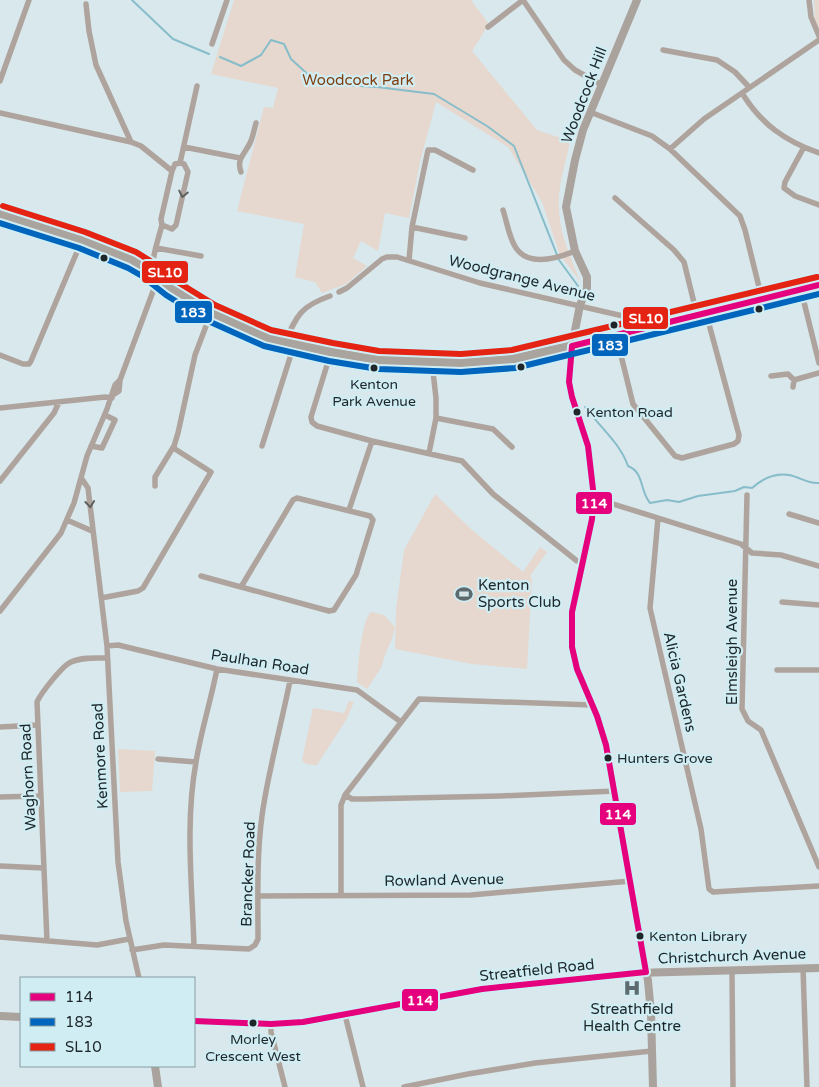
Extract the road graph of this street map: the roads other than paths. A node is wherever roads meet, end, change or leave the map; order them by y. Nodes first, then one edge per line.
1 (29, 0) edge
2 (227, 0) edge
3 (523, 0) edge
4 (637, 0) edge
5 (809, 0) edge
6 (86, 4) dead end
7 (488, 27) dead end
8 (819, 38) edge
9 (212, 44) dead end
10 (663, 50) dead end
11 (0, 82) edge
12 (602, 85) junction
13 (197, 86) dead end
14 (749, 87) junction
15 (742, 93) junction
16 (590, 112) junction
17 (0, 113) edge
18 (256, 123) dead end
19 (131, 142) junction
20 (184, 147) junction
21 (804, 148) junction
22 (670, 149) junction
23 (819, 153) edge
24 (240, 158) junction
25 (177, 163) junction
26 (165, 165) junction
27 (473, 170) dead end
28 (172, 171) junction
29 (241, 172) dead end
30 (616, 198) dead end
31 (819, 205) edge
32 (503, 210) dead end
33 (2, 214) edge
34 (0, 225) edge
35 (162, 225) junction
36 (412, 227) junction
37 (465, 238) dead end
38 (82, 240) junction
39 (156, 248) junction
40 (575, 251) junction
41 (201, 256) dead end
42 (409, 260) junction
43 (152, 272) junction
44 (819, 285) edge
45 (801, 290) junction
46 (339, 292) dead end
47 (330, 296) dead end
48 (764, 299) junction
49 (580, 305) junction
50 (211, 313) junction
51 (701, 314) junction
52 (650, 327) junction
53 (616, 335) junction
54 (285, 342) junction
55 (294, 344) junction
56 (572, 346) junction
57 (331, 352) junction
58 (0, 355) edge
59 (432, 362) junction
60 (819, 363) edge
61 (819, 374) edge
62 (771, 376) dead end
63 (794, 380) junction
64 (793, 387) dead end
65 (112, 396) junction
66 (58, 402) junction
67 (0, 408) edge
68 (104, 415) junction
69 (436, 418) junction
70 (372, 441) junction
71 (91, 446) junction
72 (174, 446) junction
73 (262, 446) dead end
74 (512, 447) dead end
75 (429, 453) junction
76 (82, 479) junction
77 (0, 481) edge
78 (155, 486) dead end
79 (747, 495) dead end
80 (594, 498) junction
81 (349, 510) junction
82 (789, 514) dead end
83 (658, 518) junction
84 (67, 520) junction
85 (819, 523) edge
86 (92, 531) junction
87 (745, 548) junction
88 (583, 563) junction
89 (819, 566) edge
90 (201, 576) dead end
91 (241, 587) junction
92 (101, 598) junction
93 (782, 602) dead end
94 (819, 605) edge
95 (0, 610) edge
96 (107, 646) junction
97 (108, 658) junction
98 (217, 669) junction
99 (777, 670) dead end
100 (819, 670) edge
101 (290, 681) junction
102 (592, 705) junction
103 (401, 722) junction
104 (37, 725) junction
105 (0, 726) edge
106 (158, 760) dead end
107 (196, 762) junction
108 (615, 791) junction
109 (41, 796) junction
110 (345, 796) junction
111 (0, 797) edge
112 (0, 866) edge
113 (819, 867) edge
114 (44, 868) junction
115 (631, 881) junction
116 (819, 886) edge
117 (342, 894) junction
118 (258, 896) junction
119 (0, 936) edge
120 (129, 939) junction
121 (47, 941) junction
122 (194, 946) junction
123 (132, 950) junction
124 (803, 968) junction
125 (819, 968) edge
126 (732, 970) junction
127 (646, 972) junction
128 (139, 977) edge
129 (345, 1015) junction
130 (0, 1016) edge
131 (20, 1017) edge
132 (195, 1021) edge
133 (271, 1024) junction
134 (652, 1051) junction
135 (155, 1067) edge
136 (158, 1087) edge
137 (285, 1087) edge
138 (363, 1087) edge
139 (404, 1087) edge
140 (652, 1087) edge
141 (733, 1087) edge
142 (807, 1087) edge

1 - 11 street
2 - 9 street
3 - 7 street
3 - 12 street
4 - 12 street, Woodcock Hill
5 - 8 street
6 - 19 street
8 - 14 street
10 - 14 street
12 - 16 street, Woodcock Hill
13 - 20 street
14 - 15 street
15 - 21 street
15 - 22 street
16 - 22 street
16 - 40 street, Woodcock Hill
17 - 19 street
18 - 24 street
19 - 26 street
20 - 24 street
20 - 25 street
21 - 23 street
21 - 31 street
22 - 48 street
24 - 29 street
25 - 26 street
25 - 28 street
25 -> 35 street
26 - 28 street
27 - 36 street
28 - 35 street
30 - 51 street
32 - 40 street
33 - 34 street
33 - 38 main road
35 - 39 street
36 - 37 street
36 - 42 street
38 - 43 main road
38 - 58 street
39 - 41 street
39 - 43 street
40 - 49 street, Woodcock Hill
42 - 46 street, Woodgrange Avenue
42 - 49 street, Woodgrange Avenue
43 - 50 main road
43 - 65 street
44 - 45 main road
45 - 48 main road
45 - 60 street
47 - 54 street
48 - 51 main road
49 - 52 street, Woodgrange Avenue
49 - 56 street, Woodcock Hill
50 - 54 main road
50 - 72 street
51 - 52 main road
51 - 53 street
52 - 53 main road
53 - 56 main road
54 - 55 main road
55 - 57 main road
55 - 73 street
56 - 59 main road
56 - 80 street, Woodcock Hill
57 - 59 main road
57 - 70 street
59 - 69 street
61 - 63 street
62 - 63 street
63 - 64 street
65 - 66 street
65 - 68 street
66 - 67 street
66 - 77 street
68 - 71 street
68 - 71 street
69 - 74 street
69 - 75 street
70 - 75 street
70 - 81 street
71 - 76 street
72 - 78 street
72 - 92 street
75 - 88 street
76 - 84 street
76 -> 86 street, Kenmore Road
79 - 87 street, Elmsleigh Avenue
80 - 83 street
80 - 88 street, Woodcock Hill
81 - 91 street
81 - 91 street
82 - 85 street
83 - 87 street
83 - 116 street, Alicia Gardens
84 - 86 street
84 - 95 street
86 - 92 street, Kenmore Road
87 - 89 street
87 - 113 street, Elmsleigh Avenue
88 - 102 street, Woodcock Hill
90 - 91 street
92 - 96 street, Kenmore Road
93 - 94 street
96 - 97 street, Kenmore Road
96 - 98 street, Paulhan Road
97 - 104 street, Waghorn Road
97 - 120 street, Kenmore Road
98 - 101 street, Paulhan Road
98 - 107 street
99 - 100 street
101 - 103 street, Paulhan Road
101 - 118 street, Brancker Road
102 - 103 street
102 - 108 street, Woodcock Hill
103 - 110 street
104 - 105 street
104 - 109 street, Waghorn Road
106 - 107 street
107 - 122 street
108 - 110 street
108 - 115 street, Woodcock Hill
109 - 111 street
109 - 114 street, Waghorn Road
110 - 117 street
112 - 114 street
114 - 121 street, Waghorn Road
115 - 117 street, Rowland Avenue
115 - 127 street, Woodcock Hill
117 - 118 street, Rowland Avenue
118 - 122 street, Brancker Road
119 - 121 street
120 - 121 street
120 - 123 street, Kenmore Road
122 - 123 street, Brancker Road
123 - 128 street, Kenmore Road
124 - 125 street, Christchurch Avenue
124 - 126 street, Christchurch Avenue
124 - 142 street
126 - 127 street, Christchurch Avenue
126 - 141 street
127 - 129 street, Streatfield Road
127 - 134 street, Woodcock Hill
129 - 133 street, Streatfield Road
129 - 138 street
130 - 131 street
132 - 133 street, Streatfield Road
133 - 137 street
134 - 139 street
134 - 140 street, Woodcock Hill
135 - 136 street

